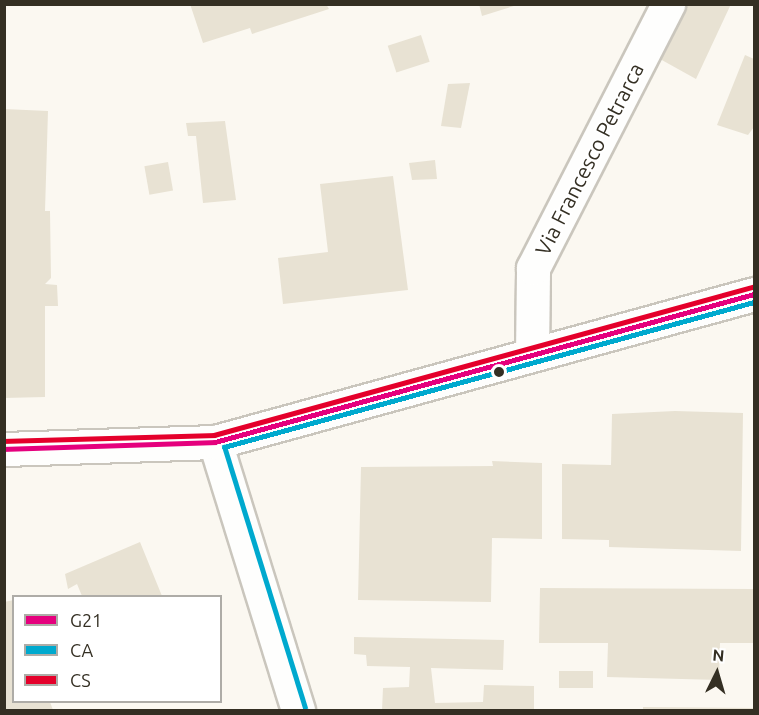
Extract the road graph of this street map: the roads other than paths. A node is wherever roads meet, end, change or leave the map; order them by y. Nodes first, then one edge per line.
1 (668, 4) edge
2 (754, 294) edge
3 (532, 354) junction
4 (215, 442) junction
5 (4, 449) edge
6 (298, 711) edge

1 - 3 street, Via Francesco Petrarca
2 - 3 street
3 - 4 street
4 - 5 street
4 - 6 street

